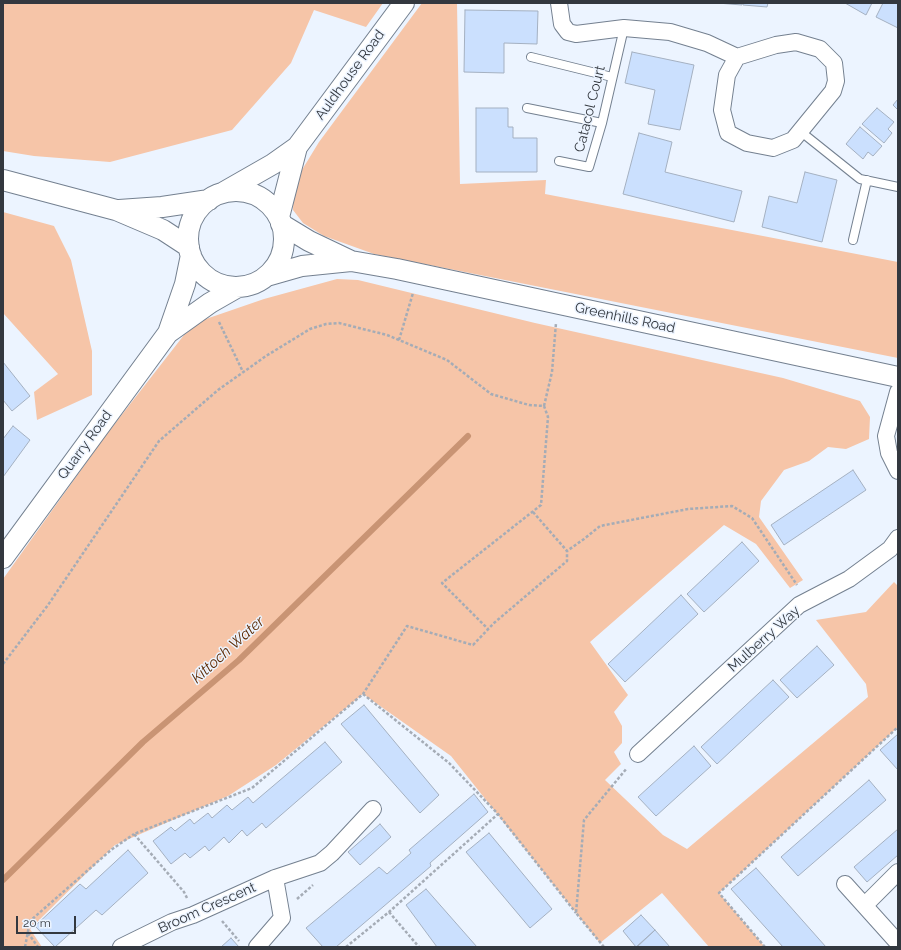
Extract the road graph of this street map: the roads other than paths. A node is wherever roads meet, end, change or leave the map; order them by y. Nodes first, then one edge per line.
1 (404, 3) edge
2 (559, 3) edge
3 (624, 28) junction
4 (531, 57) dead end
5 (737, 57) junction
6 (612, 77) junction
7 (526, 108) dead end
8 (602, 123) junction
9 (800, 131) junction
10 (297, 147) junction
11 (559, 161) dead end
12 (3, 180) edge
13 (867, 180) junction
14 (898, 187) edge
15 (216, 196) junction
16 (116, 210) junction
17 (280, 220) junction
18 (853, 240) dead end
19 (190, 251) junction
20 (351, 261) junction
21 (267, 276) junction
22 (238, 287) junction
23 (168, 333) junction
24 (898, 377) edge
25 (898, 392) edge
26 (898, 472) edge
27 (898, 538) edge
28 (3, 558) edge
29 (638, 754) road end
30 (373, 809) dead end
31 (898, 872) edge
32 (275, 878) junction
33 (845, 884) dead end
34 (865, 905) junction
35 (140, 943) edge
36 (898, 943) edge
37 (121, 947) edge
38 (257, 947) edge

1 - 10 street, Auldhouse Road
2 - 3 street
3 - 5 street
3 - 6 lane, Catacol Court
4 - 6 lane
5 - 9 street
5 - 9 street
6 - 8 lane, Catacol Court
7 - 8 lane
8 - 11 lane, Catacol Court
9 - 13 lane
10 - 15 street, Auldhouse Road
10 - 17 street, Auldhouse Road
12 - 16 street
13 - 14 lane
13 - 18 lane
15 - 16 street
15 - 17 street
15 - 19 street
16 - 19 street
17 - 20 street, Greenhills Road
17 - 21 street
19 - 22 street
19 - 23 street, Quarry Road
20 - 21 street, Greenhills Road
20 - 24 street, Greenhills Road
21 - 22 street
22 - 23 street, Quarry Road
23 - 28 street, Quarry Road
25 - 26 street
27 - 29 street, Mulberry Way
30 - 32 street, Broom Crescent
31 - 34 street
32 - 35 street, Broom Crescent
32 - 38 street, Broom Crescent
33 - 34 street
34 - 36 street
35 - 37 street, Broom Crescent

